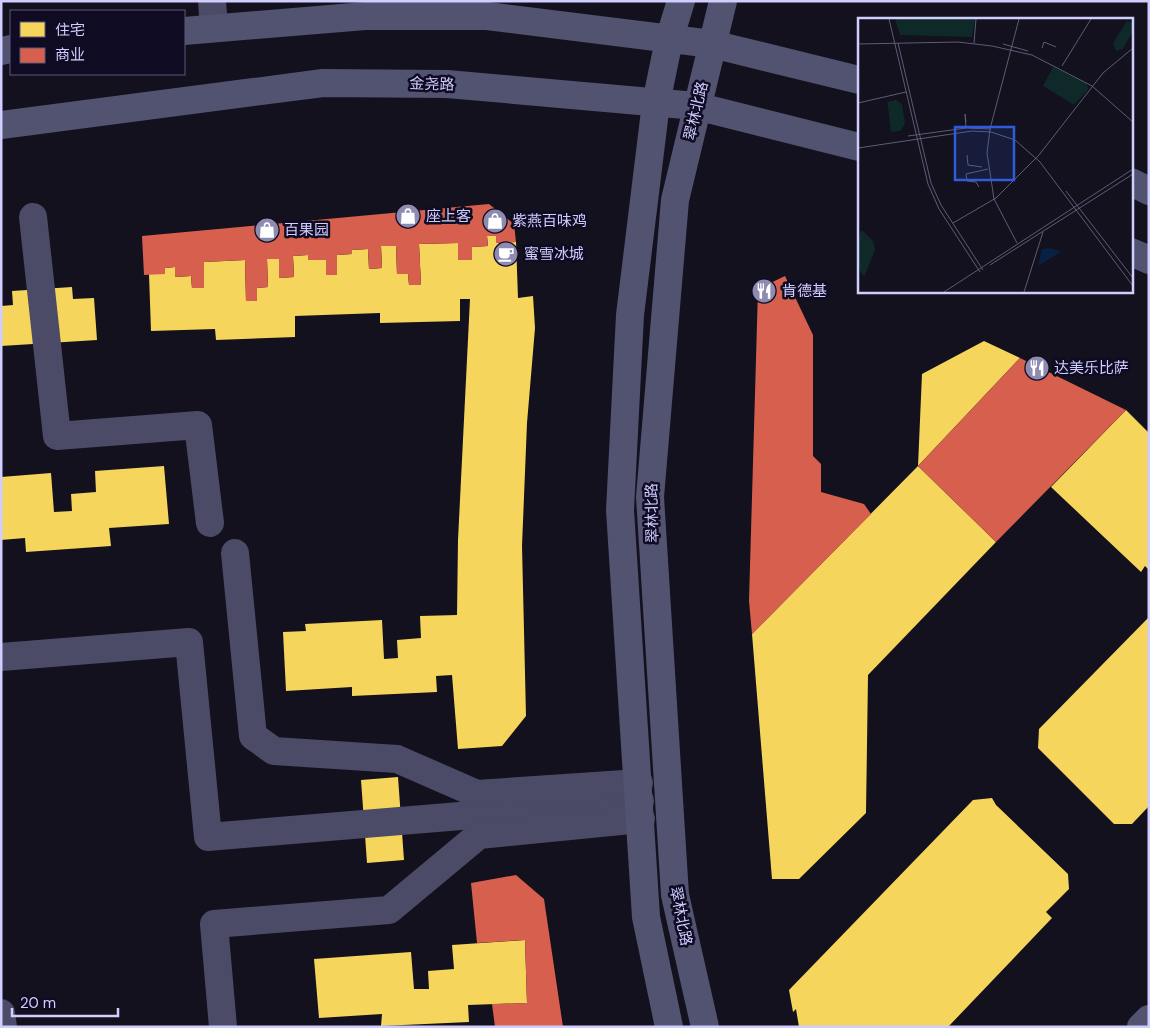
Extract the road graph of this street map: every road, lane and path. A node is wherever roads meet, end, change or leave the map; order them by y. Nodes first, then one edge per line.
1 (681, 1) edge
2 (723, 1) edge
3 (213, 14) edge
4 (185, 30) edge
5 (669, 40) junction
6 (712, 44) junction
7 (858, 80) edge
8 (656, 103) junction
9 (696, 106) junction
10 (1, 125) edge
11 (858, 147) edge
12 (1132, 182) edge
13 (1149, 191) edge
14 (32, 217) dead end
15 (1132, 252) edge
16 (1149, 260) edge
17 (210, 523) dead end
18 (235, 553) dead end
19 (1, 657) edge
20 (640, 801) junction
21 (1, 1013) edge
22 (1149, 1019) edge
23 (3, 1027) edge
24 (223, 1027) edge
25 (669, 1027) edge
26 (705, 1027) edge
27 (1141, 1027) edge

1 - 5 main road, 翠林北路
2 - 6 main road, 翠林北路
3 - 4 main road
3 - 5 main road
5 - 6 main road
5 - 8 main road, 翠林北路
6 - 7 main road
6 - 9 main road, 翠林北路
8 - 9 main road, 金尧路
8 - 10 main road, 金尧路
8 - 20 main road, 翠林北路
9 - 11 main road, 金尧路
9 - 26 main road, 翠林北路
12 - 13 main road
14 - 17 street
15 - 16 main road
18 - 20 street
19 - 20 street
20 - 24 street
20 - 25 main road, 翠林北路
21 - 23 street
22 - 27 main road

